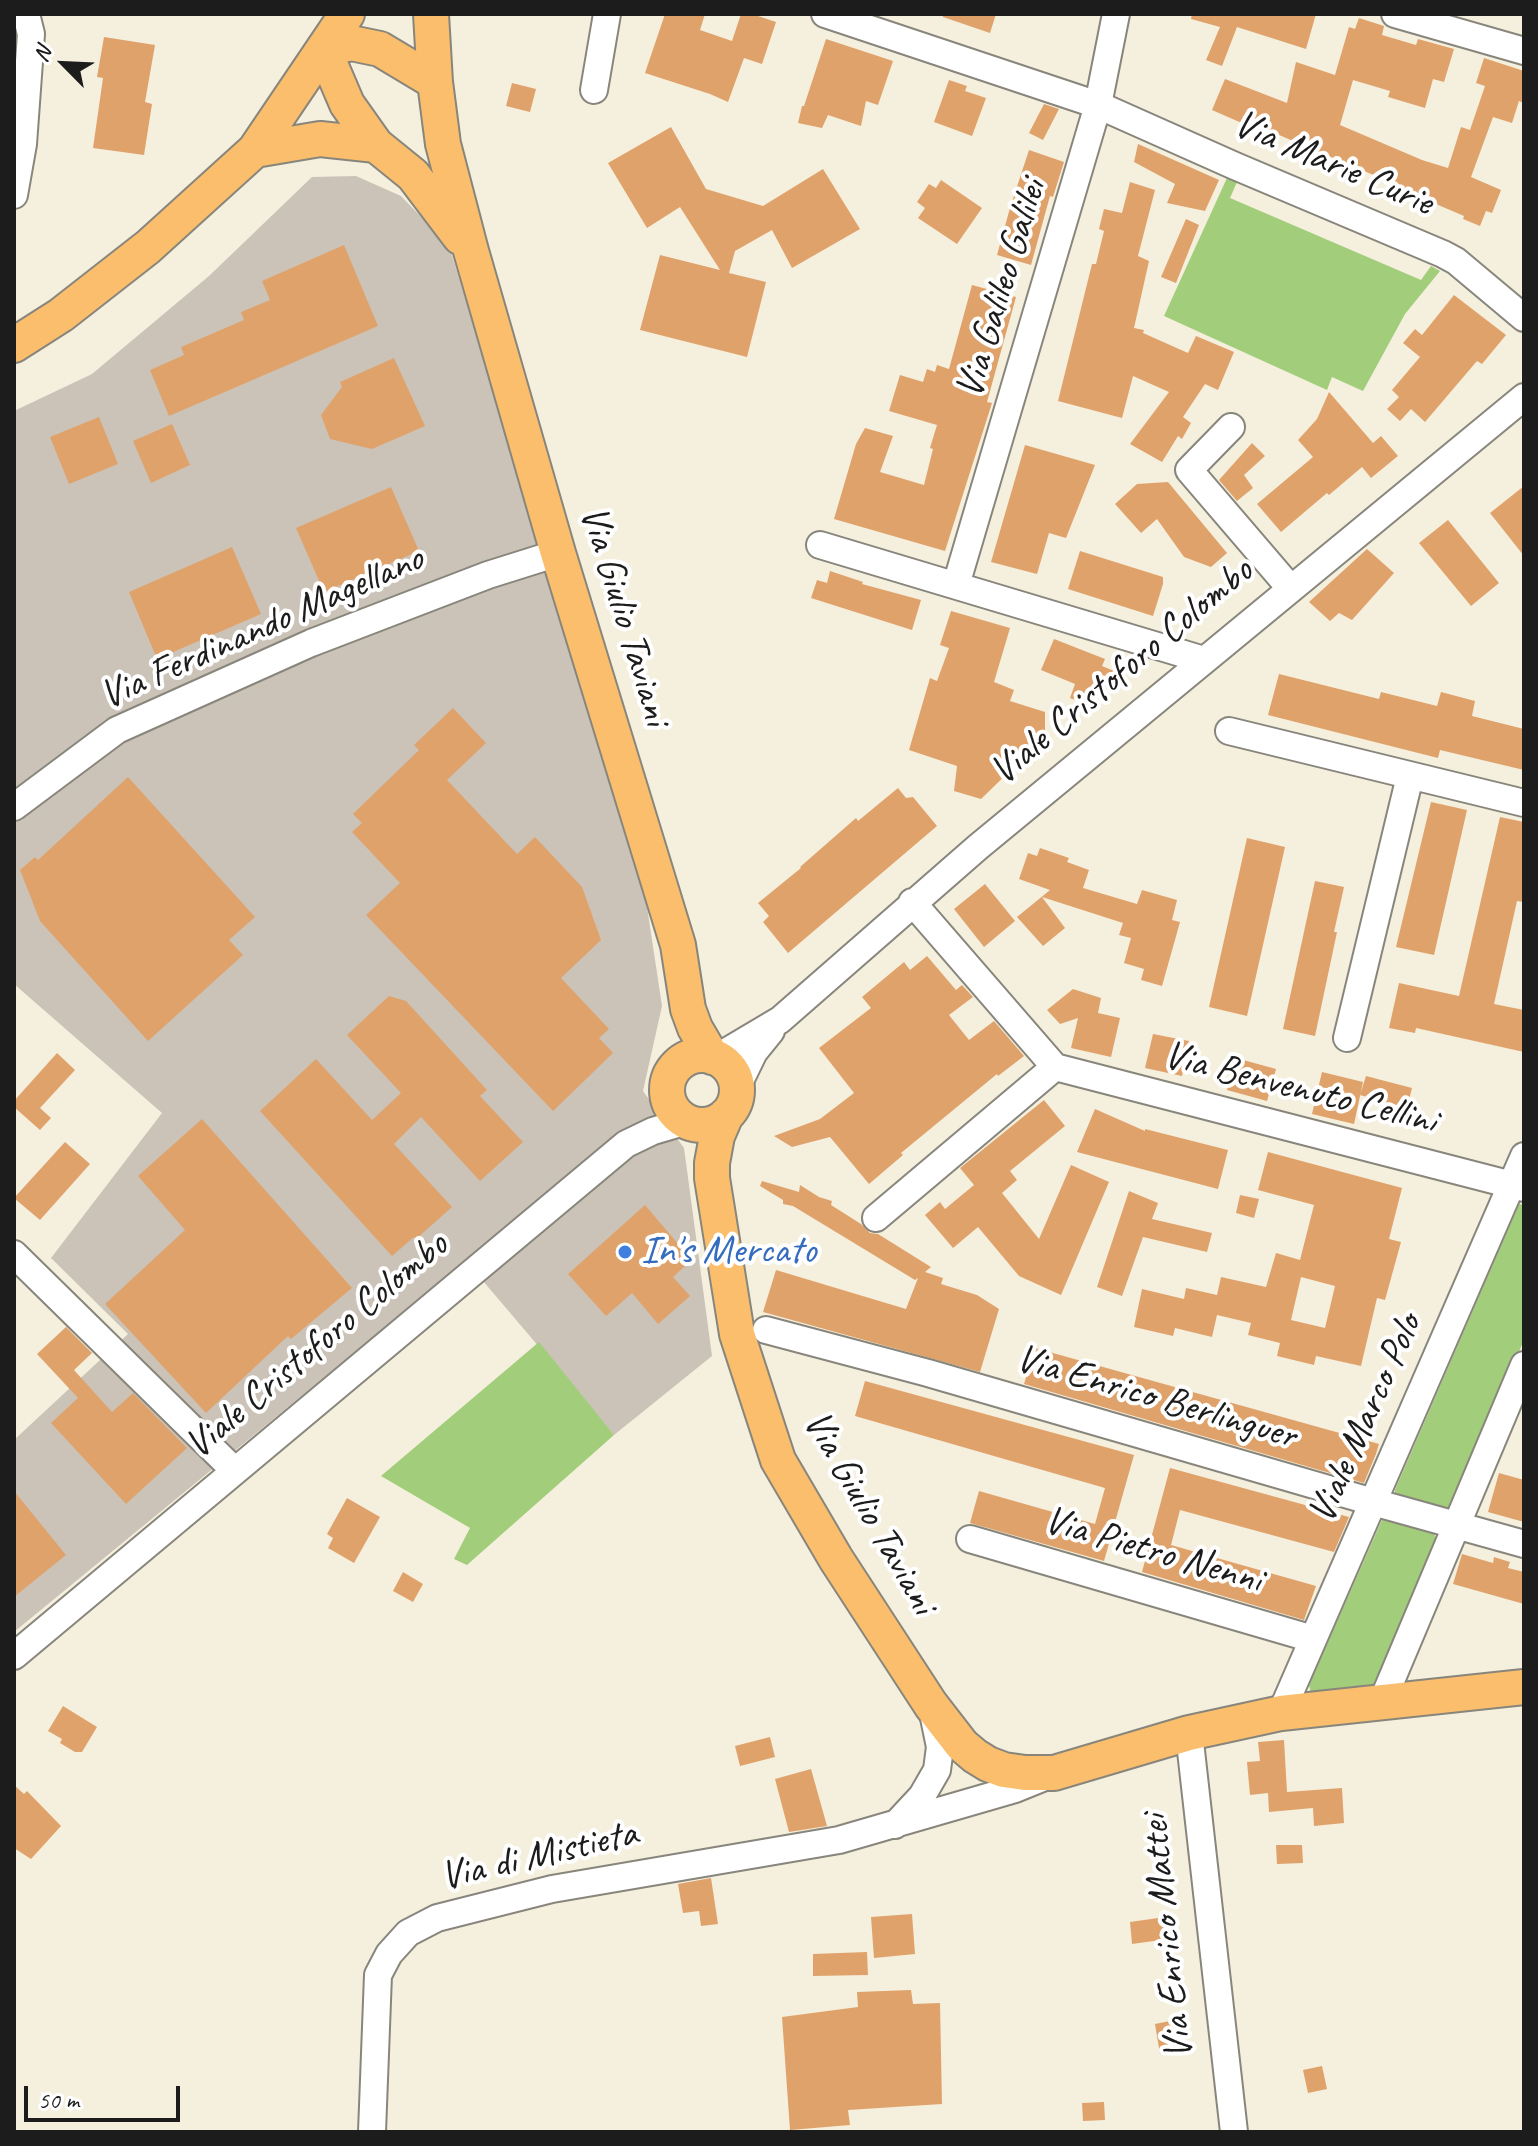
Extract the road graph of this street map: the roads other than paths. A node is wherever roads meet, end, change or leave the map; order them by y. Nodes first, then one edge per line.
1 (26, 14) edge
2 (347, 14) edge
3 (431, 14) edge
4 (607, 14) edge
5 (825, 14) edge
6 (1116, 14) edge
7 (1406, 15) edge
8 (324, 50) junction
9 (1524, 51) edge
10 (435, 82) junction
11 (594, 90) dead end
12 (1098, 105) junction
13 (376, 145) junction
14 (255, 150) junction
15 (14, 195) edge
16 (471, 251) junction
17 (1524, 318) edge
18 (14, 345) edge
19 (1524, 397) edge
20 (1231, 427) dead end
21 (820, 545) dead end
22 (558, 553) junction
23 (956, 585) junction
24 (1291, 589) junction
25 (1204, 660) junction
26 (1229, 731) dead end
27 (1410, 776) junction
28 (1524, 803) edge
29 (14, 807) edge
30 (912, 902) junction
31 (688, 1009) junction
32 (780, 1020) junction
33 (1347, 1038) dead end
34 (714, 1057) junction
35 (1055, 1067) junction
36 (671, 1073) junction
37 (731, 1102) junction
38 (689, 1122) junction
39 (1524, 1156) edge
40 (712, 1163) junction
41 (1518, 1187) edge
42 (876, 1218) dead end
43 (14, 1254) edge
44 (766, 1330) dead end
45 (1524, 1365) edge
46 (235, 1471) junction
47 (1373, 1502) junction
48 (1457, 1524) junction
49 (970, 1539) dead end
50 (1524, 1544) edge
51 (1313, 1639) junction
52 (14, 1656) edge
53 (1524, 1687) edge
54 (1382, 1702) junction
55 (931, 1705) junction
56 (1281, 1713) junction
57 (1189, 1733) junction
58 (1054, 1773) junction
59 (895, 1825) junction
60 (372, 2132) edge
61 (1234, 2132) edge

1 - 15 street
2 - 8 main road
3 - 10 main road, Via Giulio Taviani
4 - 11 street
5 - 12 street, Via Marie Curie
6 - 12 street, Via Galileo Galilei
7 - 9 street
8 - 10 main road
8 - 13 main road, Via Giulio Taviani
8 - 14 main road
10 - 16 main road, Via Giulio Taviani
12 - 17 street, Via Marie Curie
12 - 23 street, Via Galileo Galilei
13 - 14 main road
13 - 16 main road, Via Giulio Taviani
14 - 18 main road
16 - 22 main road, Via Giulio Taviani
19 - 24 street, Viale Cristoforo Colombo
20 - 24 street
21 - 23 street
22 - 29 street, Via Ferdinando Magellano
22 - 31 main road, Via Giulio Taviani
23 - 25 street
24 - 25 street, Viale Cristoforo Colombo
25 - 30 street, Viale Cristoforo Colombo
26 - 27 street
27 - 28 street
27 - 33 street
30 - 32 street, Viale Cristoforo Colombo
30 - 35 street
31 - 34 main road, Via Giulio Taviani
31 - 36 main road, Via Giulio Taviani
32 - 34 street, Viale Cristoforo Colombo
32 - 37 street, Viale Cristoforo Colombo
34 - 36 main road, Viale Cristoforo Colombo
34 - 37 main road
35 - 41 street, Via Benvenuto Cellini
35 - 42 street
36 - 38 main road
37 - 38 main road, Viale Cristoforo Colombo
37 - 40 main road, Via Giulio Taviani
38 - 40 main road, Via Giulio Taviani
38 - 46 street, Viale Cristoforo Colombo
39 - 41 street, Viale Marco Polo
40 - 55 main road, Via Giulio Taviani
41 - 47 street, Viale Marco Polo
43 - 46 street
44 - 47 street, Via Enrico Berlinguer
45 - 48 street
46 - 52 street, Viale Cristoforo Colombo
47 - 48 street, Via Enrico Berlinguer
47 - 51 street, Viale Marco Polo
48 - 50 street, Via Enrico Berlinguer
48 - 54 street
49 - 51 street, Via Pietro Nenni
51 - 56 street, Viale Marco Polo
53 - 54 main road
54 - 56 main road
55 - 58 main road, Via Giulio Taviani
55 - 59 street
56 - 57 main road
57 - 58 main road
57 - 61 street, Via Enrico Mattei
58 - 59 street, Via di Mistieta
59 - 60 street, Via di Mistieta

